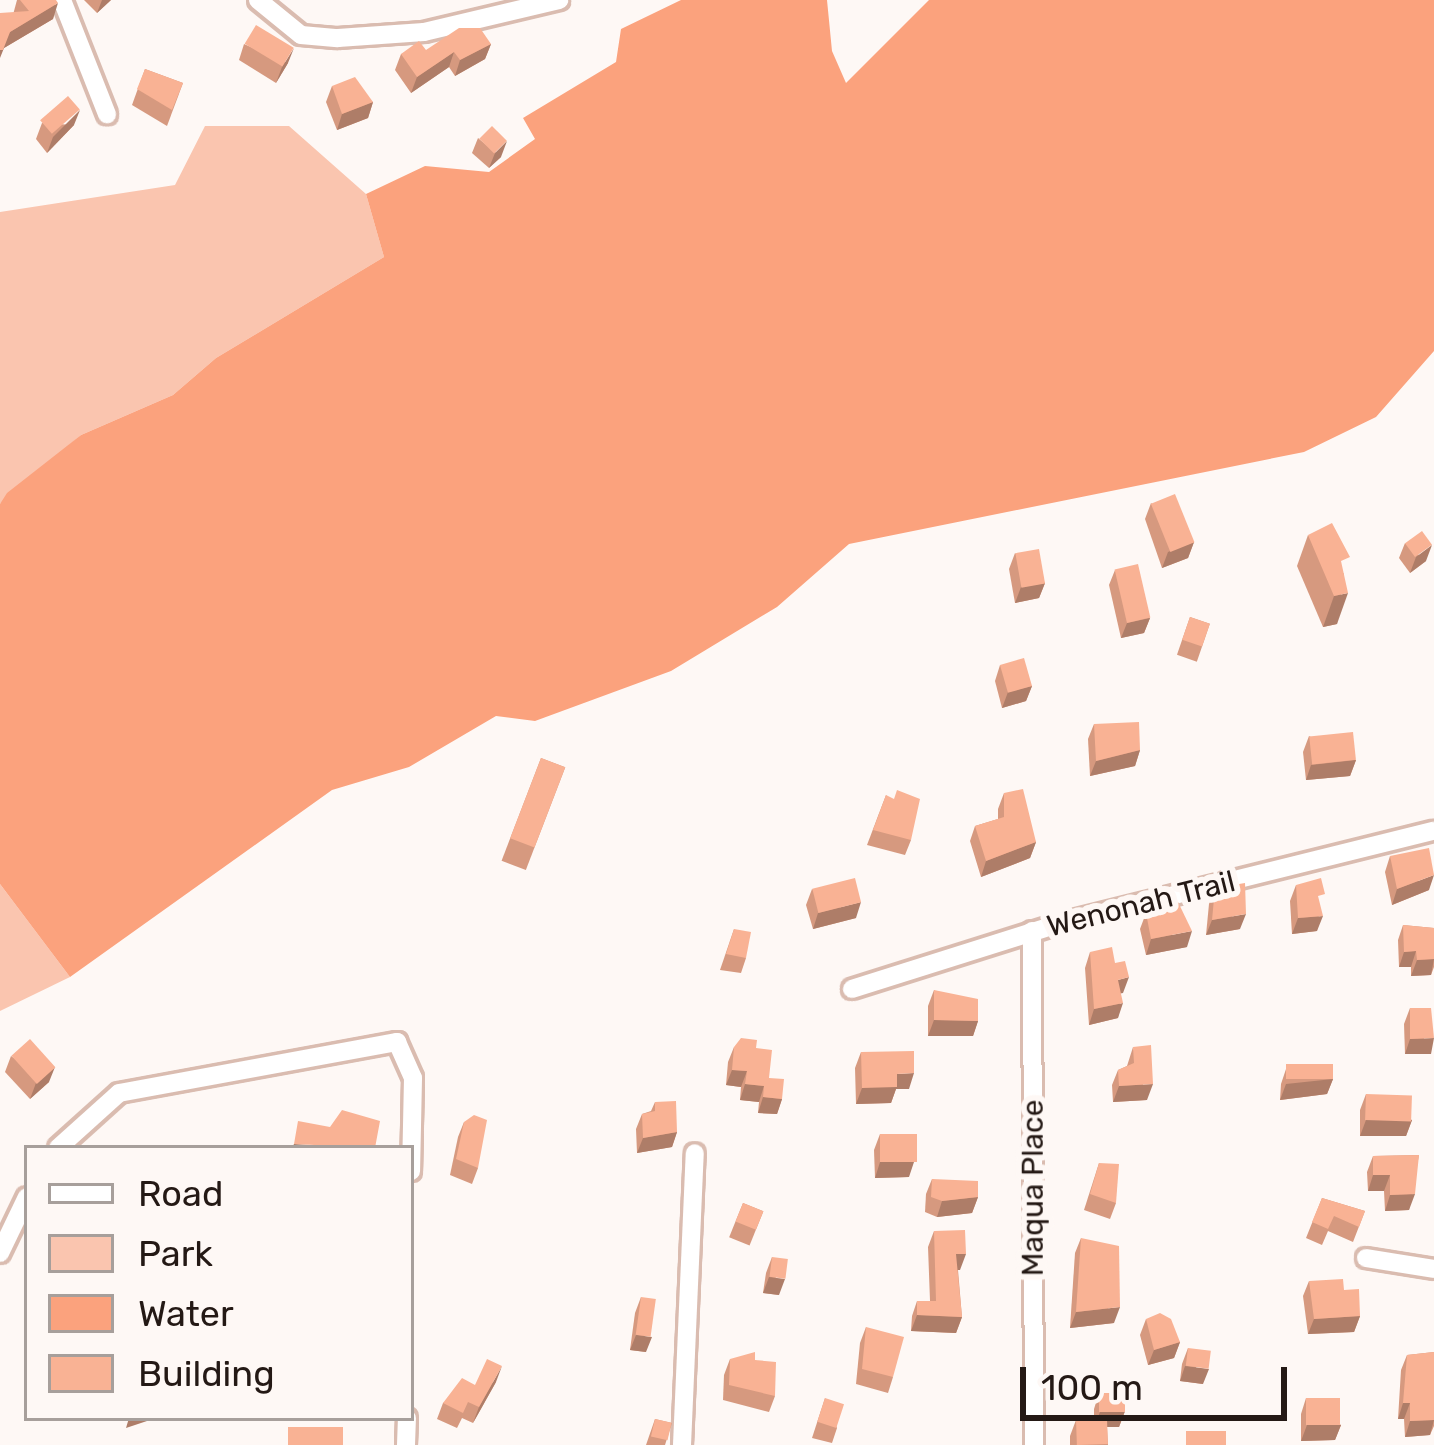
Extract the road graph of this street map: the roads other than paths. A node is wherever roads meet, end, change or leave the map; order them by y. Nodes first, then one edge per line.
1 (62, 0) edge
2 (257, 0) edge
3 (560, 0) edge
4 (107, 114) dead end
5 (1434, 831) edge
6 (1032, 931) junction
7 (852, 989) dead end
8 (61, 1145) edge
9 (411, 1145) edge
10 (695, 1153) dead end
11 (24, 1203) edge
12 (0, 1253) edge
13 (1366, 1258) dead end
14 (1434, 1269) edge
15 (682, 1445) edge
16 (1034, 1445) edge

1 - 4 street
2 - 3 street
5 - 6 street, Wenonah Trail
6 - 7 street, Wenonah Trail
6 - 16 street, Maqua Place
8 - 9 street
10 - 15 street
11 - 12 street
13 - 14 street

